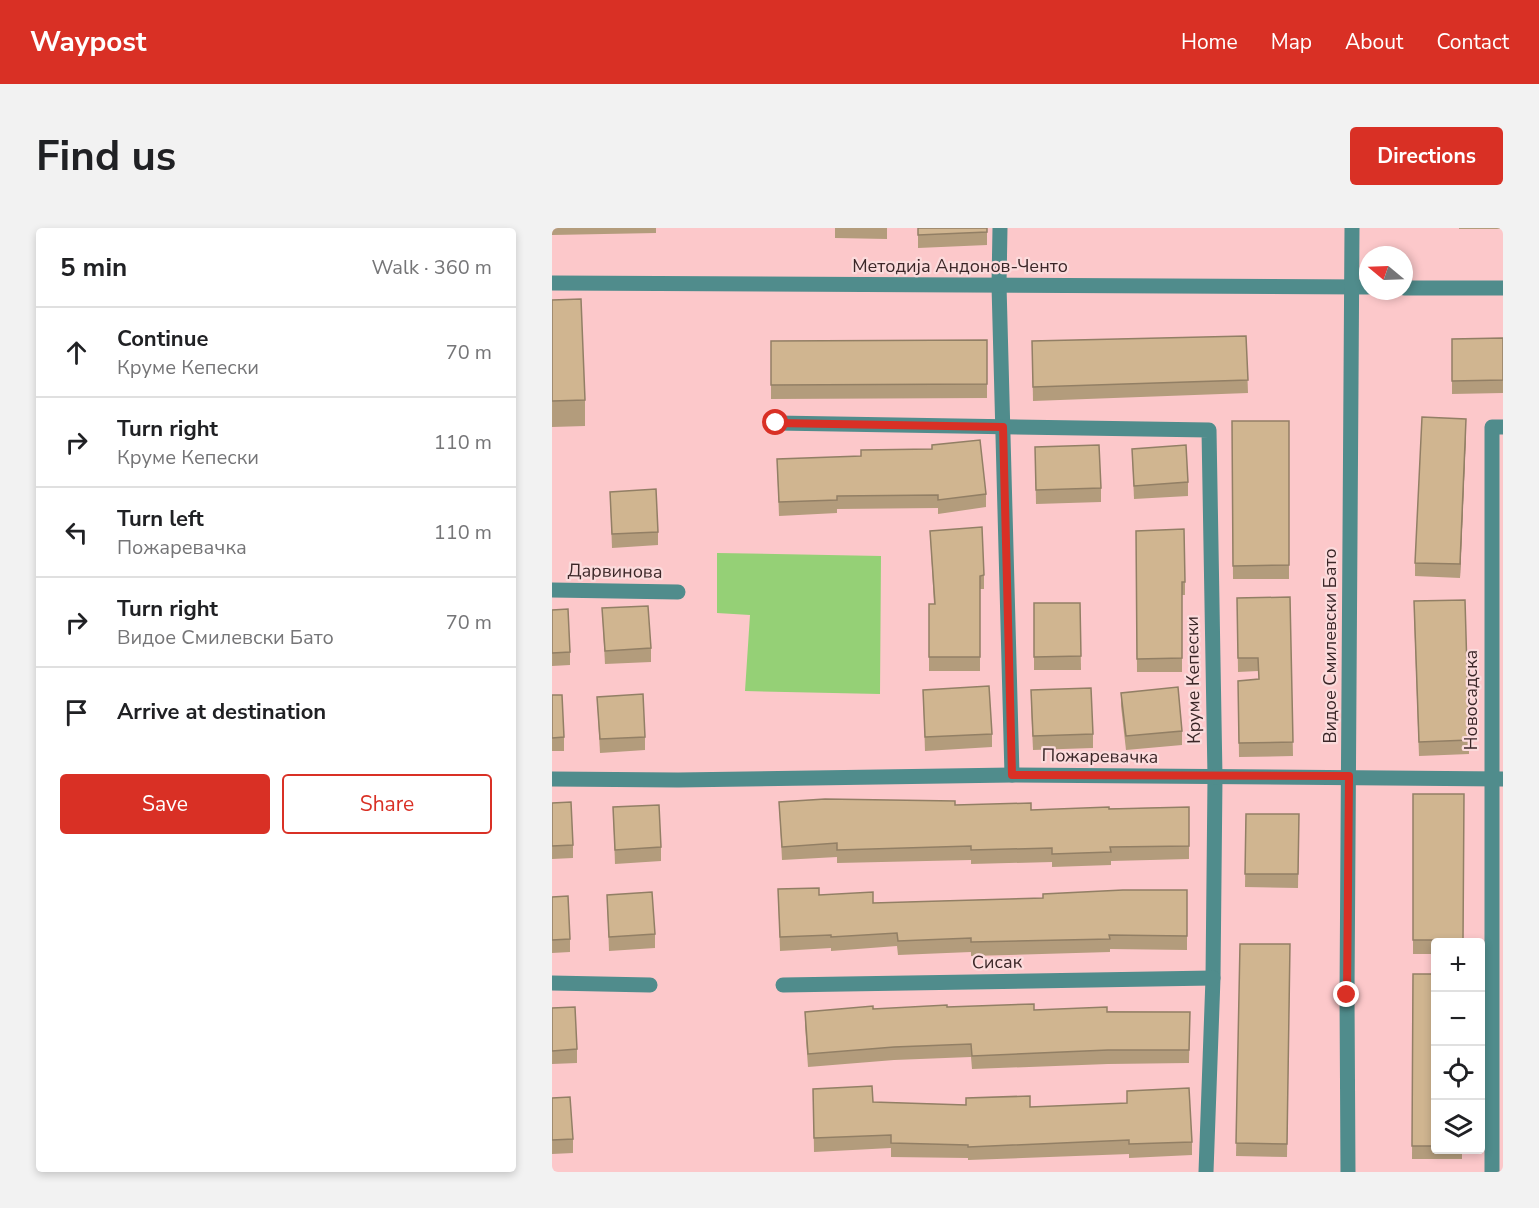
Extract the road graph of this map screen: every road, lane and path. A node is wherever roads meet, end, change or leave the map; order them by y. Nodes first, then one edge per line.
1 (1000, 228) edge
2 (1352, 228) edge
3 (552, 283) edge
4 (999, 285) junction
5 (1352, 287) junction
6 (1359, 287) edge
7 (1413, 288) edge
8 (1503, 288) edge
9 (776, 423) dead end
10 (1003, 427) junction
11 (1503, 427) edge
12 (552, 590) edge
13 (678, 592) dead end
14 (1012, 775) junction
15 (1349, 776) junction
16 (1215, 777) junction
17 (552, 779) edge
18 (1497, 779) edge
19 (1213, 978) junction
20 (552, 983) edge
21 (1497, 984) edge
22 (650, 985) dead end
23 (783, 985) dead end
24 (1206, 1172) edge
25 (1348, 1172) edge
26 (1492, 1172) edge

1 - 4 street
2 - 5 street, Видое Смилевски Бато
3 - 4 street, Методија Андонов-Ченто
4 - 5 street, Методија Андонов-Ченто
4 - 10 street
5 - 6 street, Методија Андонов-Ченто
5 - 15 street, Видое Смилевски Бато
7 - 8 street
9 - 10 street, Круме Кепески
10 - 14 street
10 - 16 street, Круме Кепески
11 - 18 street, Новосадска
12 - 13 street, Дарвинова
14 - 16 street, Пожаревачка
14 - 17 street, Пожаревачка
15 - 16 street, Пожаревачка
15 - 18 street, Пожаревачка
15 - 25 street, Видое Смилевски Бато
16 - 19 street, Круме Кепески
18 - 21 street, Новосадска
19 - 23 street, Сисак
19 - 24 street, Круме Кепески
20 - 22 street
21 - 26 street, Новосадска

